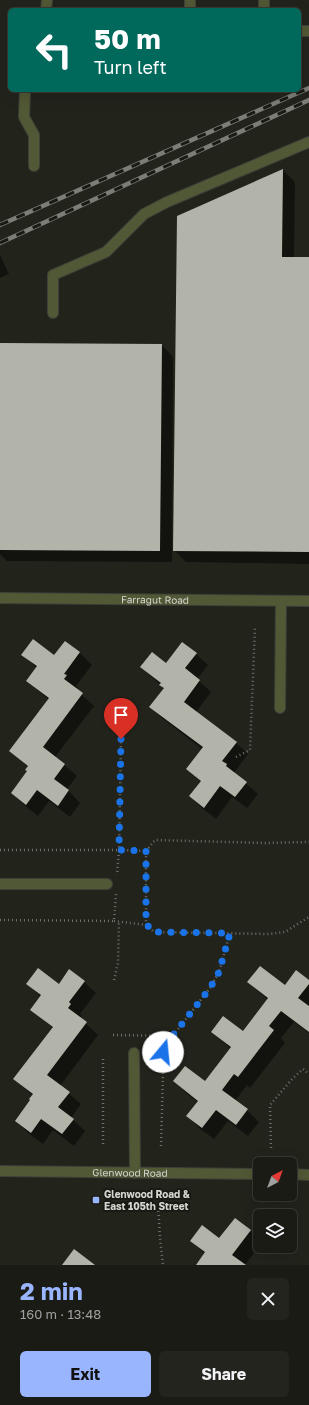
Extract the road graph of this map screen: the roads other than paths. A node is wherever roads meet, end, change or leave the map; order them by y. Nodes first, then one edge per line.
1 (25, 92) edge
2 (309, 142) edge
3 (34, 166) dead end
4 (53, 313) dead end
5 (0, 598) edge
6 (281, 601) junction
7 (309, 601) edge
8 (280, 708) dead end
9 (0, 884) edge
10 (107, 884) dead end
11 (134, 1053) dead end
12 (0, 1171) edge
13 (135, 1173) junction
14 (253, 1174) edge
15 (297, 1174) edge
16 (309, 1175) edge

1 - 3 street
2 - 4 street
5 - 6 street, Farragut Road
6 - 7 street, Farragut Road
6 - 8 street
9 - 10 street
11 - 13 street
12 - 13 street, Glenwood Road
13 - 14 street, Glenwood Road
15 - 16 street

